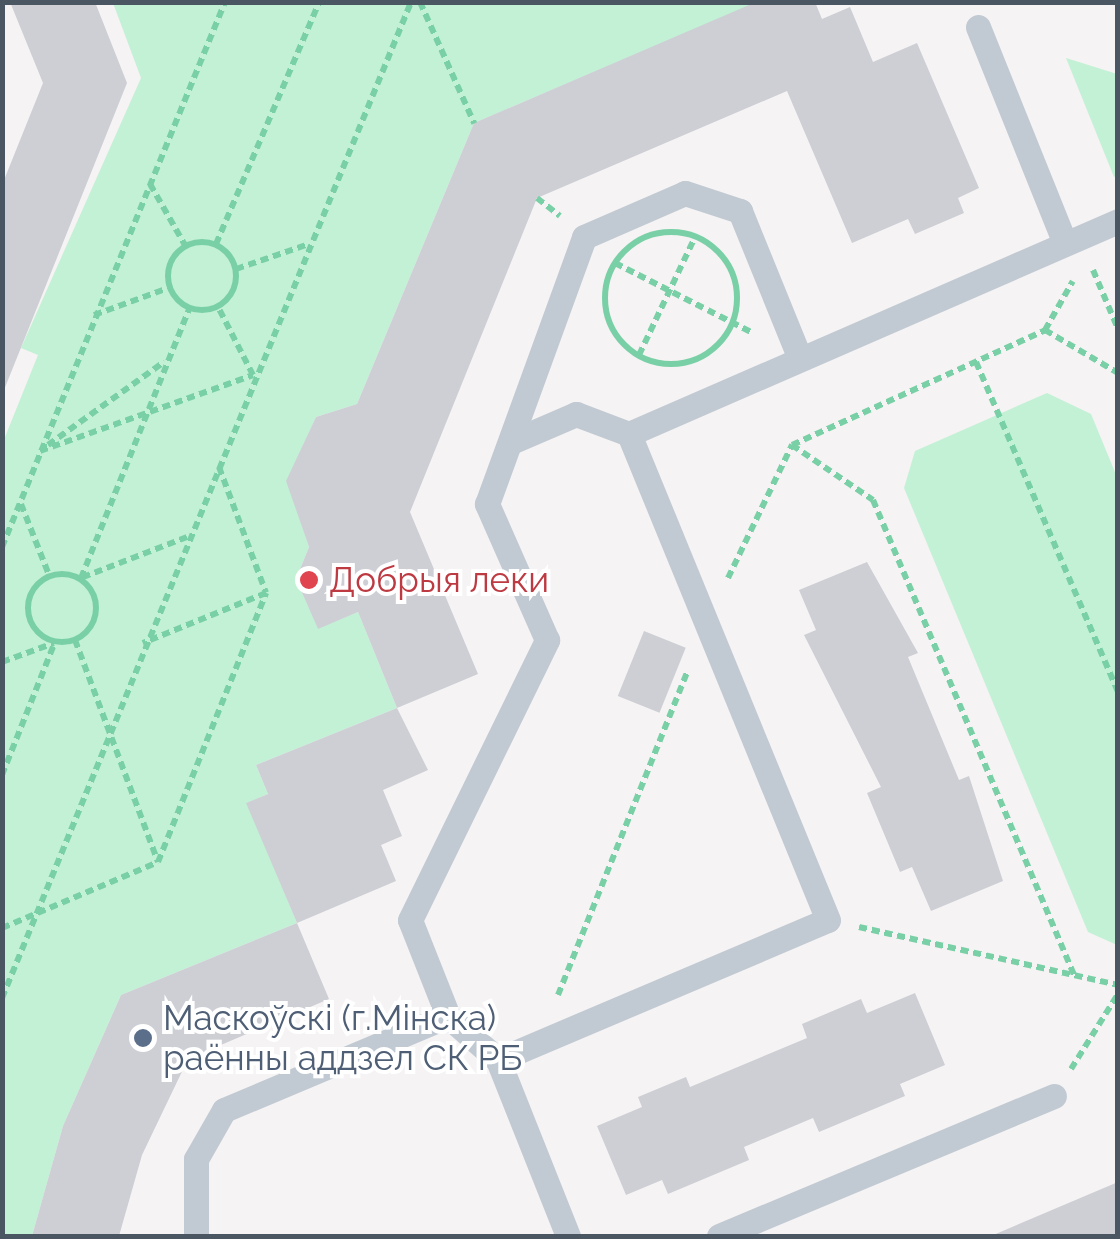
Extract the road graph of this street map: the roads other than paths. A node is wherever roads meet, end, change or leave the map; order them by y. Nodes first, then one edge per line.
1 (978, 27) dead end
2 (1118, 221) edge
3 (1064, 243) junction
4 (799, 356) junction
5 (628, 434) junction
6 (510, 442) junction
7 (448, 1016) junction
8 (498, 1060) junction
9 (1054, 1096) road end
10 (196, 1236) edge
11 (565, 1236) edge
12 (719, 1236) edge

1 - 3 lane
2 - 3 lane
3 - 4 lane
4 - 5 lane
4 - 6 lane
5 - 6 lane
5 - 8 lane
6 - 7 lane
7 - 8 lane
7 - 10 lane
8 - 11 lane
9 - 12 lane

